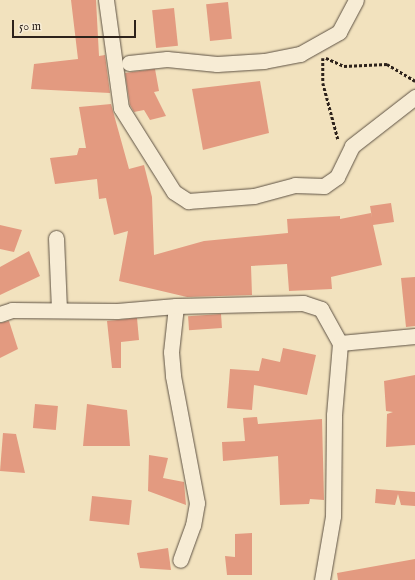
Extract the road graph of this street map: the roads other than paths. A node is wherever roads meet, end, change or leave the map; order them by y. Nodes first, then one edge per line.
1 (106, 0) edge
2 (356, 0) edge
3 (129, 63) dead end
4 (415, 97) edge
5 (56, 238) dead end
6 (176, 306) junction
7 (59, 309) junction
8 (0, 314) edge
9 (415, 336) edge
10 (340, 342) junction
11 (180, 560) dead end
12 (322, 580) edge

1 - 4 street
2 - 3 street
5 - 7 street
6 - 7 street
6 - 10 street
6 - 11 street
7 - 8 street
9 - 10 street
10 - 12 street

